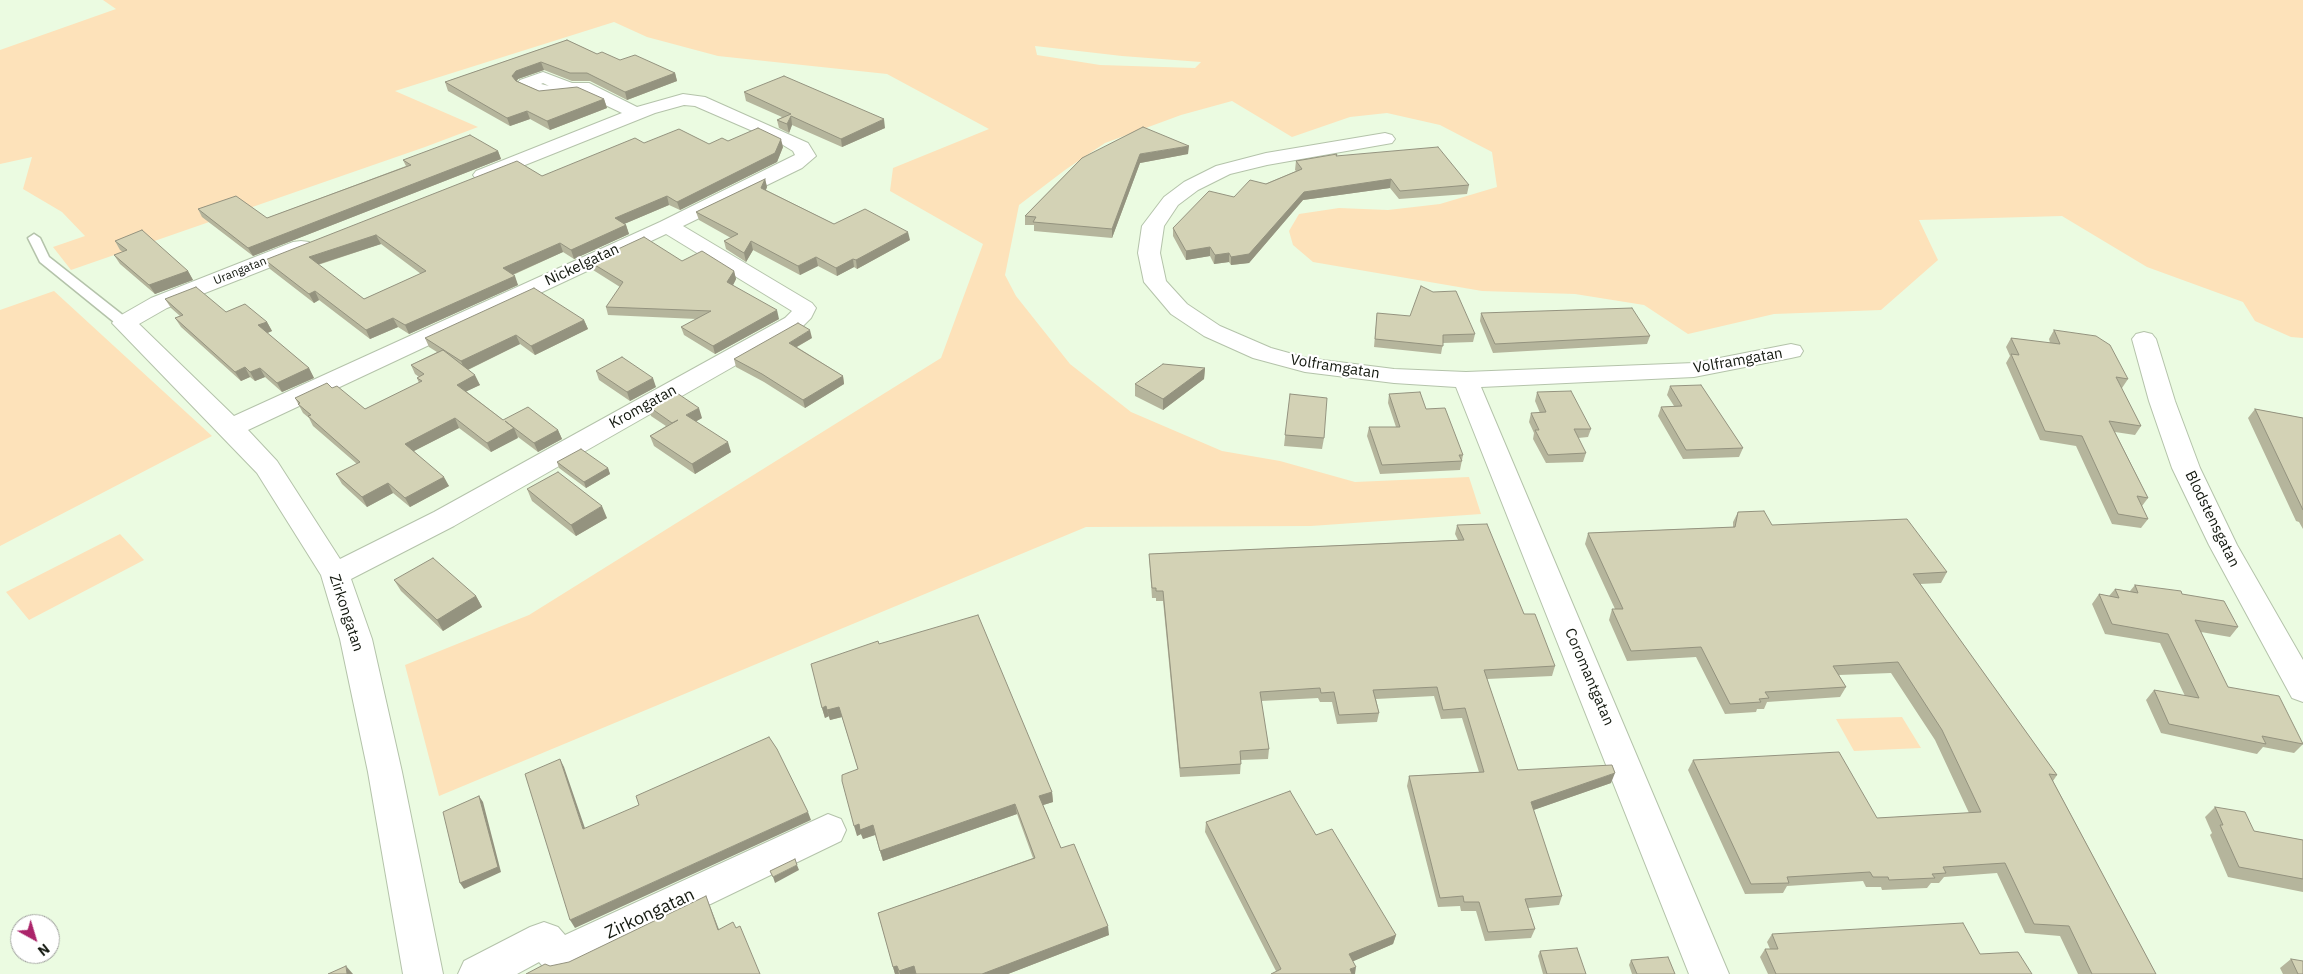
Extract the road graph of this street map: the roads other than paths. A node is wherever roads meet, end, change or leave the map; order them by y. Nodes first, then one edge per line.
1 (570, 88) edge
2 (637, 114) junction
3 (1384, 139) dead end
4 (462, 183) edge
5 (667, 226) junction
6 (34, 238) dead end
7 (315, 241) edge
8 (124, 323) junction
9 (2144, 338) dead end
10 (1791, 351) dead end
11 (1466, 380) junction
12 (231, 428) junction
13 (335, 574) junction
14 (2303, 689) edge
15 (828, 830) dead end
16 (423, 974) edge
17 (478, 974) edge
18 (1710, 974) edge

1 - 2 street
2 - 4 street
2 - 5 street, Nickelgatan
3 - 11 street, Volframgatan
5 - 12 street, Nickelgatan
5 - 13 street, Kromgatan
6 - 8 lane
7 - 8 street, Urangatan
8 - 12 street, Zirkongatan
9 - 14 street, Blodstensgatan
10 - 11 street, Volframgatan
11 - 18 street, Coromantgatan
12 - 13 street, Zirkongatan
13 - 16 street, Zirkongatan
15 - 17 street, Zirkongatan

